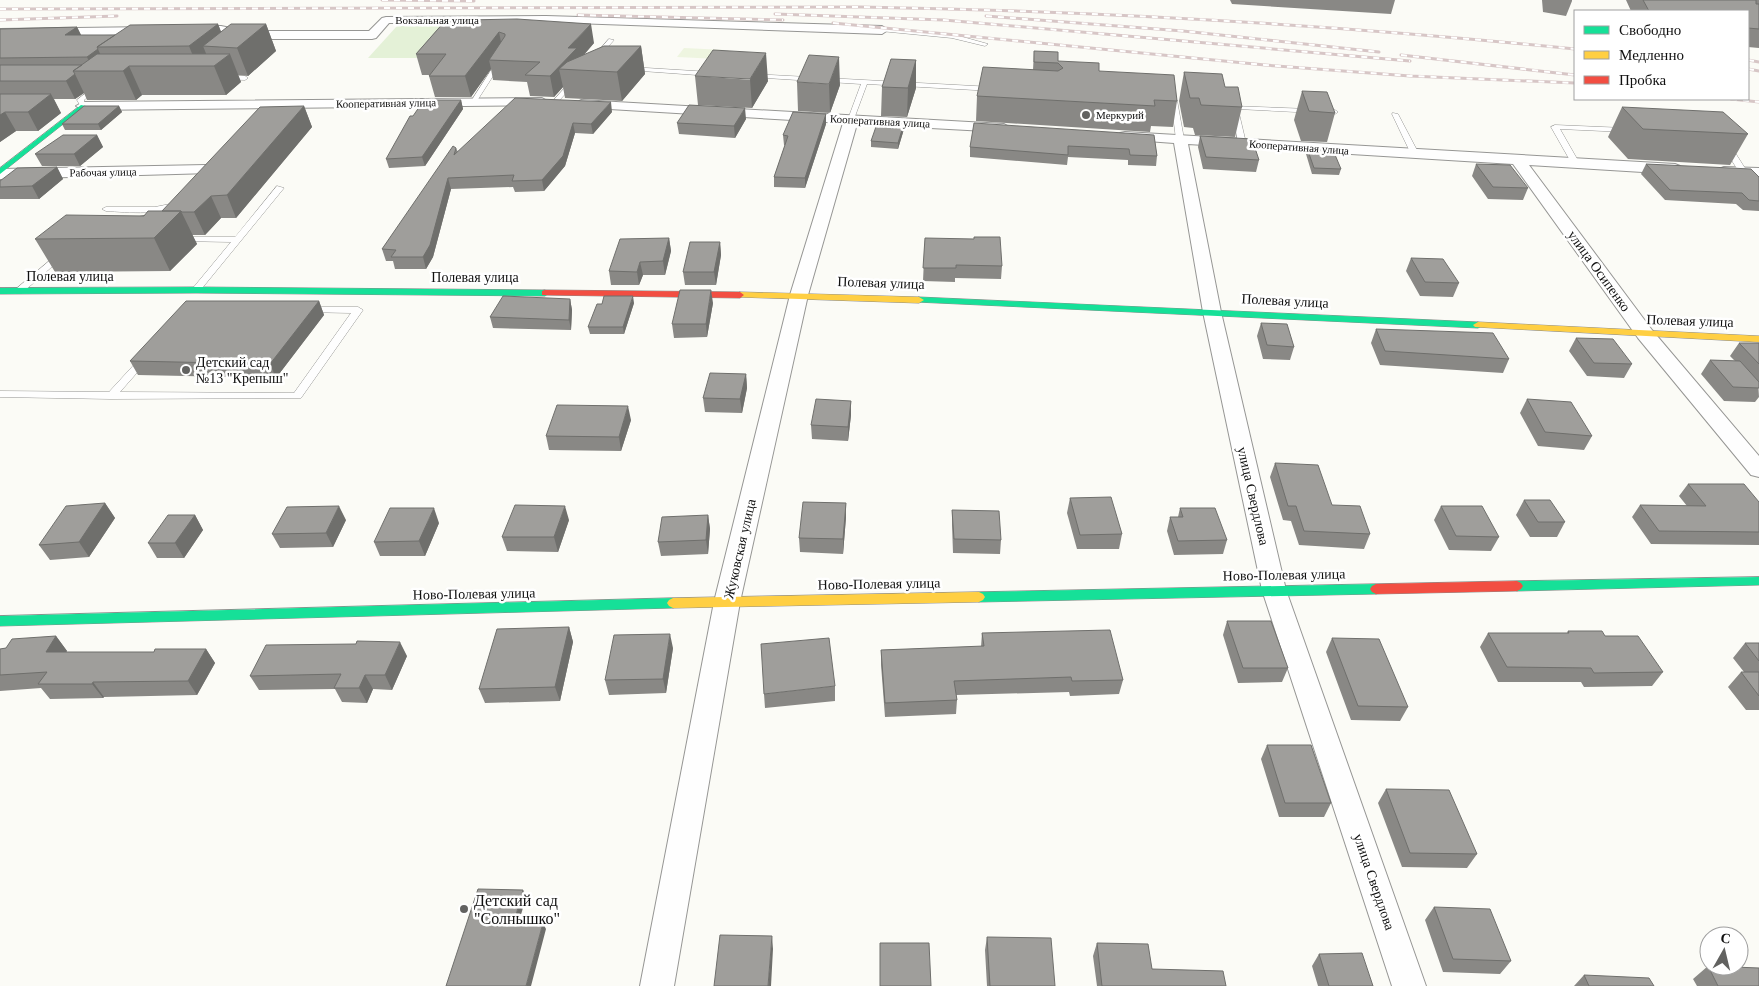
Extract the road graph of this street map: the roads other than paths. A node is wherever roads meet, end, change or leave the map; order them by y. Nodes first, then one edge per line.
1 (164, 30) edge
2 (183, 30) edge
3 (882, 30) joint
4 (0, 33) edge
5 (611, 40) dead end
6 (985, 44) dead end
7 (504, 55) edge
8 (593, 60) edge
9 (621, 69) edge
10 (718, 74) edge
11 (748, 76) edge
12 (583, 77) edge
13 (220, 78) edge
14 (245, 78) edge
15 (864, 82) junction
16 (101, 84) edge
17 (998, 89) edge
18 (1174, 100) edge
19 (473, 102) junction
20 (554, 103) junction
21 (67, 106) dead end
22 (83, 106) junction
23 (1335, 112) edge
24 (1395, 114) dead end
25 (851, 119) junction
26 (1021, 129) edge
27 (1630, 130) edge
28 (1110, 135) edge
29 (1180, 139) junction
30 (1720, 142) edge
31 (1242, 143) junction
32 (1416, 154) junction
33 (1519, 161) junction
34 (1576, 164) junction
35 (1685, 170) edge
36 (1714, 171) edge
37 (0, 173) edge
38 (1744, 173) junction
39 (1759, 173) edge
40 (203, 175) edge
41 (280, 188) dead end
42 (187, 193) edge
43 (106, 209) dead end
44 (169, 239) edge
45 (238, 240) junction
46 (65, 251) edge
47 (196, 290) junction
48 (0, 291) edge
49 (19, 291) junction
50 (799, 295) junction
51 (299, 310) edge
52 (1212, 312) junction
53 (1645, 334) junction
54 (1759, 339) edge
55 (150, 352) edge
56 (0, 394) edge
57 (111, 396) junction
58 (1759, 470) edge
59 (1759, 581) edge
60 (1274, 590) junction
61 (727, 602) junction
62 (0, 621) edge
63 (656, 986) edge
64 (1409, 986) edge

1 - 4 street
2 - 3 street, Вокзальная улица
3 - 6 lane
5 - 8 lane
7 - 19 lane
9 - 10 lane
11 - 15 lane
12 - 20 lane
13 - 14 lane
15 - 17 lane
15 - 25 lane
16 - 22 lane
18 - 29 lane
19 - 20 street, Кооперативная улица
19 - 22 street, Кооперативная улица
20 - 25 street, Кооперативная улица
21 - 22 street, Кооперативная улица
22 - 37 street
23 - 31 lane
24 - 32 lane
25 - 26 street, Кооперативная улица
25 - 50 street, Жуковская улица
27 - 34 lane
28 - 29 street, Кооперативная улица
29 - 31 street, Кооперативная улица
29 - 52 street, улица Свердлова
30 - 38 lane
31 - 32 street, Кооперативная улица
32 - 33 street, Кооперативная улица
33 - 34 street, Кооперативная улица
33 - 53 street, улица Осипенко
34 - 35 street, Кооперативная улица
36 - 38 street
37 - 40 street, Рабочая улица
38 - 39 street
41 - 45 lane
42 - 43 lane
44 - 45 lane
45 - 47 lane
46 - 49 lane
47 - 49 street, Полевая улица
47 - 50 street, Полевая улица
48 - 49 street, Полевая улица
50 - 52 street, Полевая улица
50 - 61 street, Жуковская улица
51 - 57 lane
52 - 53 street, Полевая улица
52 - 60 street, улица Свердлова
53 - 54 street, Полевая улица
53 - 58 street, улица Осипенко
55 - 57 lane
56 - 57 lane
59 - 60 street, Ново-Полевая улица
60 - 61 street, Ново-Полевая улица
60 - 64 street, улица Свердлова
61 - 62 street, Ново-Полевая улица
61 - 63 street, Жуковская улица

